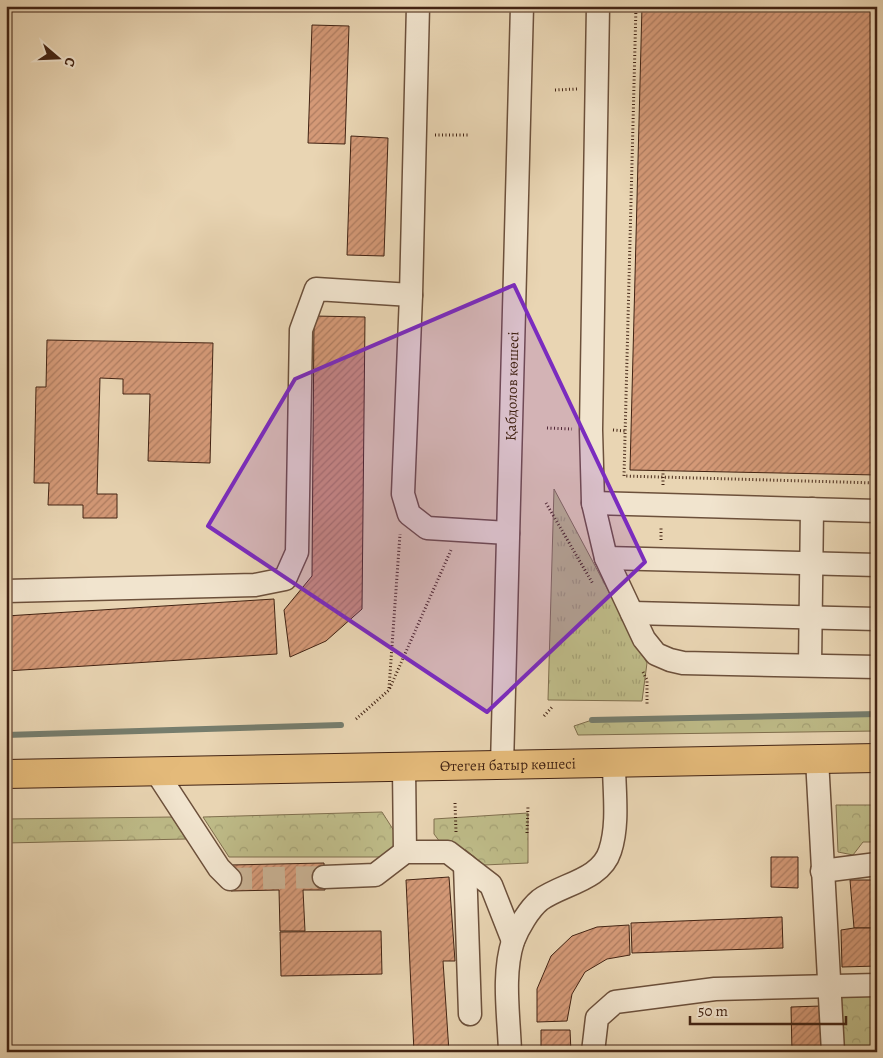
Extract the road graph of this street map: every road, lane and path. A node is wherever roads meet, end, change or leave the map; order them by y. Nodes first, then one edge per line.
1 (418, 6) edge
2 (522, 6) edge
3 (598, 6) edge
4 (636, 6) edge
5 (414, 135) junction
6 (470, 135) dead end
7 (411, 295) junction
8 (547, 428) dead end
9 (576, 429) dead end
10 (877, 483) edge
11 (593, 503) junction
12 (812, 509) junction
13 (877, 511) edge
14 (460, 530) junction
15 (400, 533) dead end
16 (508, 533) junction
17 (606, 558) junction
18 (812, 563) junction
19 (877, 565) edge
20 (6, 591) edge
21 (632, 613) junction
22 (811, 618) junction
23 (877, 619) edge
24 (810, 665) junction
25 (877, 667) edge
26 (389, 690) junction
27 (553, 706) dead end
28 (544, 716) dead end
29 (356, 719) dead end
30 (877, 758) edge
31 (817, 760) junction
32 (614, 763) junction
33 (502, 766) junction
34 (404, 768) junction
35 (157, 772) junction
36 (6, 774) edge
37 (455, 803) dead end
38 (528, 806) dead end
39 (527, 833) dead end
40 (456, 834) dead end
41 (405, 852) junction
42 (877, 864) edge
43 (465, 865) junction
44 (822, 871) junction
45 (324, 877) tunnel mouth
46 (230, 879) dead end
47 (513, 941) junction
48 (877, 985) edge
49 (830, 986) junction
50 (470, 1014) dead end
51 (510, 1052) edge
52 (593, 1052) edge
53 (832, 1052) edge

1 - 5 street
2 - 16 street, Қабдолов көшесі
3 - 11 street
4 - 10 path
5 - 6 path
5 - 7 street
7 - 14 street
7 - 20 street
8 - 9 path
11 - 12 street
11 - 17 street
12 - 13 street
12 - 18 street
14 - 16 street
14 - 26 path
15 - 26 path
16 - 33 street, Қабдолов көшесі
17 - 18 street
17 - 21 street
18 - 19 street
18 - 22 street
21 - 22 street
21 - 24 street
22 - 23 street
22 - 24 street
24 - 25 street
26 - 29 path
27 - 28 path
30 - 31 main road, Өтеген батыр көшесі
31 - 32 main road, Өтеген батыр көшесі
31 - 44 street
32 - 33 main road, Өтеген батыр көшесі
32 - 47 street
33 - 34 main road, Өтеген батыр көшесі
34 - 35 main road, Өтеген батыр көшесі
34 - 41 street
35 - 36 main road, Өтеген батыр көшесі
35 - 46 street
37 - 40 path
38 - 39 path
41 - 43 street
41 - 45 street
42 - 44 street
43 - 47 street
43 - 50 street
44 - 49 street
47 - 51 street
48 - 49 street
49 - 52 street
49 - 53 street

